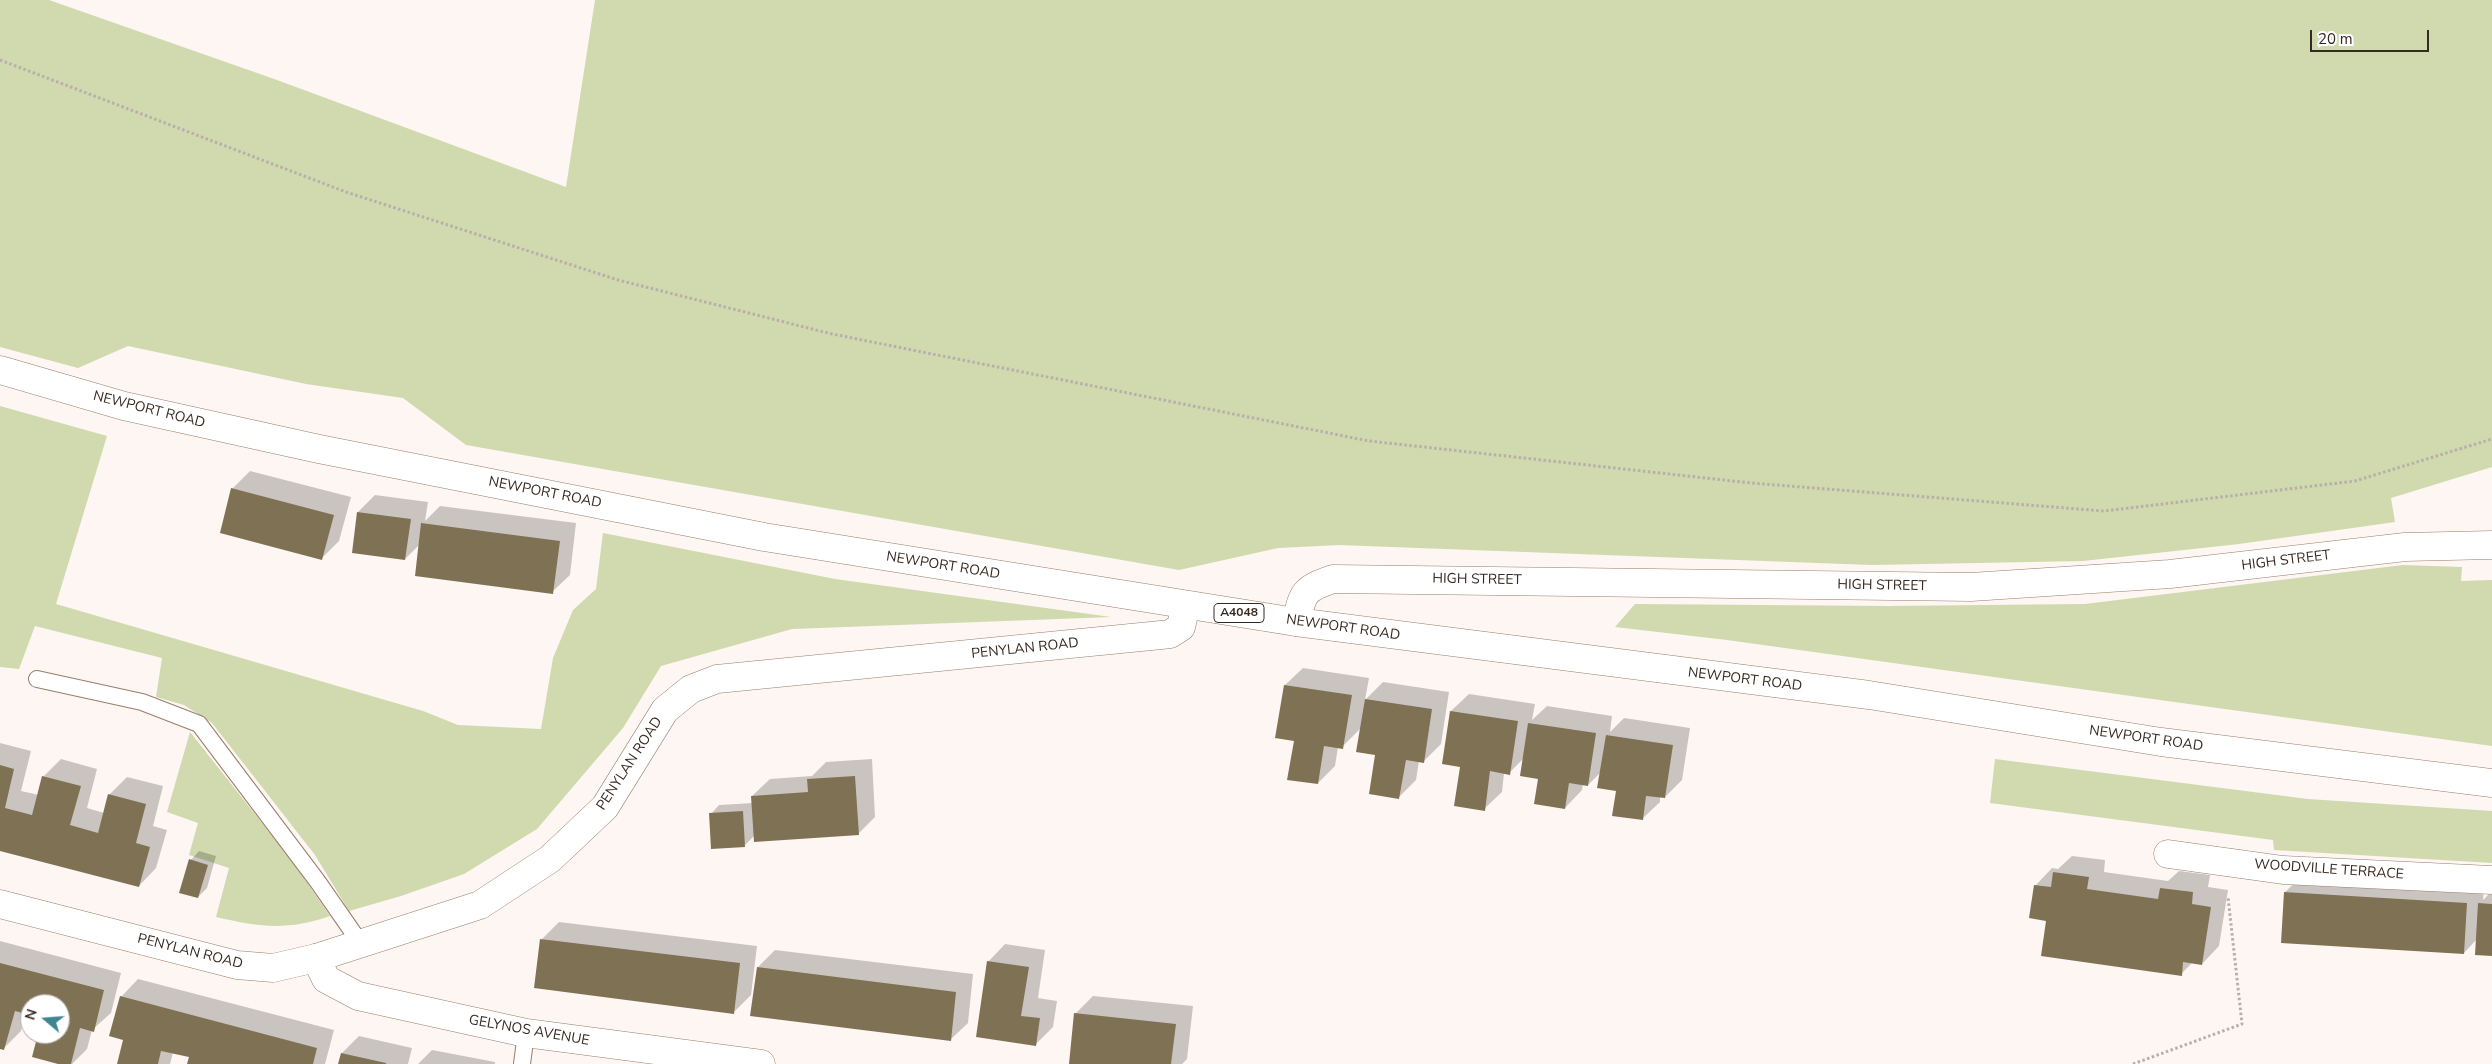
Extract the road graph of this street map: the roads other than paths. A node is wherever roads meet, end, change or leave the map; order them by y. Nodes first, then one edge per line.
1 (0, 370) edge
2 (2492, 545) edge
3 (1186, 605) junction
4 (1296, 622) junction
5 (38, 679) dead end
6 (2492, 783) edge
7 (2168, 854) dead end
8 (2492, 880) edge
9 (0, 904) edge
10 (361, 944) junction
11 (316, 958) junction
12 (526, 1034) junction
13 (522, 1064) edge
14 (761, 1064) edge

1 - 3 main road, NEWPORT ROAD / A4048
2 - 4 main road, HIGH STREET
3 - 4 main road, NEWPORT ROAD / A4048
3 - 10 main road, PENYLAN ROAD
4 - 6 main road, NEWPORT ROAD / A4048
5 - 10 lane
7 - 8 main road, WOODVILLE TERRACE
9 - 11 main road, PENYLAN ROAD
10 - 11 main road, PENYLAN ROAD
11 - 12 main road, GELYNOS AVENUE
12 - 13 lane
12 - 14 main road, GELYNOS AVENUE

